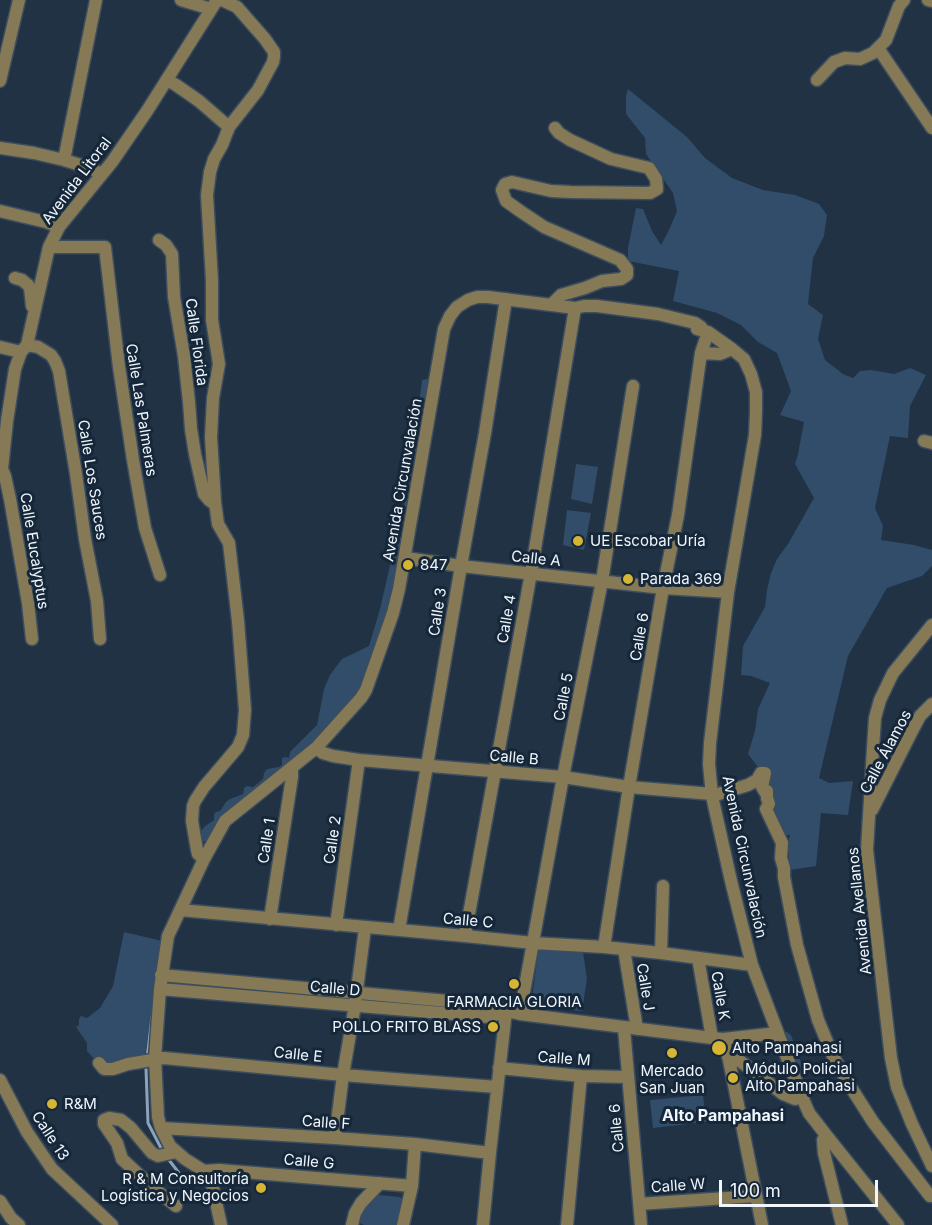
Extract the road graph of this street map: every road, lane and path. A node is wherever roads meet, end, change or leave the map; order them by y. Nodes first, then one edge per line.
1 (19, 0) edge
2 (96, 0) edge
3 (181, 0) edge
4 (222, 0) edge
5 (904, 0) edge
6 (214, 5) edge
7 (878, 48) junction
8 (167, 80) junction
9 (817, 80) dead end
10 (0, 81) edge
11 (229, 127) junction
12 (555, 128) dead end
13 (932, 128) edge
14 (0, 148) edge
15 (64, 160) junction
16 (102, 174) junction
17 (0, 211) edge
18 (59, 227) junction
19 (159, 240) dead end
20 (49, 247) junction
21 (15, 278) dead end
22 (506, 299) junction
23 (551, 305) junction
24 (575, 308) junction
25 (35, 310) junction
26 (706, 331) junction
27 (0, 347) edge
28 (24, 349) junction
29 (732, 349) junction
30 (701, 353) junction
31 (633, 386) dead end
32 (3, 420) edge
33 (1, 470) edge
34 (215, 502) junction
35 (406, 558) junction
36 (461, 566) junction
37 (531, 573) junction
38 (160, 575) dead end
39 (602, 581) junction
40 (663, 588) junction
41 (728, 592) junction
42 (932, 625) edge
43 (32, 639) dead end
44 (100, 639) dead end
45 (932, 704) edge
46 (316, 748) junction
47 (359, 760) junction
48 (427, 766) junction
49 (292, 768) junction
50 (495, 772) junction
51 (563, 777) junction
52 (629, 787) junction
53 (712, 795) junction
54 (869, 816) junction
55 (204, 859) junction
56 (663, 886) dead end
57 (180, 910) junction
58 (270, 919) junction
59 (336, 925) junction
60 (365, 928) junction
61 (399, 930) junction
62 (465, 936) junction
63 (533, 943) junction
64 (604, 947) junction
65 (624, 949) junction
66 (661, 953) junction
67 (698, 958) junction
68 (752, 965) junction
69 (162, 975) junction
70 (160, 989) junction
71 (355, 999) junction
72 (506, 1011) junction
73 (520, 1014) junction
74 (624, 1028) junction
75 (637, 1029) junction
76 (778, 1033) junction
77 (718, 1039) junction
78 (155, 1058) junction
79 (729, 1060) junction
80 (99, 1063) dead end
81 (499, 1068) junction
82 (343, 1075) junction
83 (581, 1076) junction
84 (628, 1077) junction
85 (0, 1080) edge
86 (497, 1088) junction
87 (802, 1097) junction
88 (161, 1128) junction
89 (826, 1135) junction
90 (336, 1138) junction
91 (415, 1144) junction
92 (176, 1152) junction
93 (489, 1153) junction
94 (844, 1158) junction
95 (932, 1166) edge
96 (827, 1167) junction
97 (204, 1171) junction
98 (380, 1183) junction
99 (412, 1186) junction
100 (756, 1196) junction
101 (931, 1197) edge
102 (0, 1201) edge
103 (639, 1204) junction
104 (176, 1206) dead end
105 (19, 1225) edge
106 (112, 1225) edge
107 (221, 1225) edge
108 (352, 1225) edge
109 (404, 1225) edge
110 (483, 1225) edge
111 (567, 1225) edge
112 (641, 1225) edge
113 (762, 1225) edge
114 (842, 1225) edge
115 (898, 1225) edge

1 - 10 street
2 - 15 street
3 - 6 street
4 - 11 street
5 - 7 street
6 - 8 street, Avenida Litoral
7 - 9 street
7 - 13 street
8 - 11 street
8 - 16 street, Avenida Litoral
11 - 34 street
12 - 23 street
14 - 15 street
15 - 16 street
16 - 18 street, Avenida Litoral
17 - 18 street
18 - 20 street, Avenida Litoral
19 - 34 street, Calle Florida
20 - 25 street, Avenida Litoral
20 - 38 street, Calle Las Palmeras
21 - 25 street
22 - 23 street, Avenida Circunvalación
22 - 35 street, Avenida Circunvalación
22 - 36 street, Calle 3
23 - 24 street, Avenida Circunvalación
24 - 26 street, Avenida Circunvalación
24 - 37 street, Calle 4
25 - 28 street, Avenida Litoral
26 - 29 street, Avenida Circunvalación
26 - 30 street, Calle 6
27 - 28 street, Calle Los Sauces
28 - 32 street, Avenida Litoral
28 - 44 street, Calle Los Sauces
29 - 30 street
29 - 41 street, Avenida Circunvalación
30 - 40 street, Calle 6
31 - 39 street, Calle 5
32 - 33 street, Avenida Litoral
33 - 43 street, Calle Eucalyptus
34 - 55 street
35 - 36 street, Calle A
35 - 46 street, Avenida Circunvalación
36 - 37 street, Calle A
36 - 48 street, Calle 3
37 - 39 street, Calle A
37 - 50 street, Calle 4
39 - 40 street, Calle A
39 - 51 street, Calle 5
40 - 41 street, Calle A
40 - 52 street, Calle 6
41 - 53 street, Avenida Circunvalación
42 - 54 street, Avenida Avellanos
45 - 54 street, Calle Álamos
46 - 47 street, Calle B
46 - 49 street, Avenida Circunvalación
47 - 48 street, Calle B
47 - 59 street, Calle 2
48 - 50 street, Calle B
48 - 61 street, Calle 3
49 - 55 street, Avenida Circunvalación
49 - 58 street, Calle 1
50 - 51 street, Calle B
50 - 62 street, Calle 4
51 - 52 street, Calle B
51 - 63 street, Calle 5
52 - 53 street, Calle B
52 - 64 street, Calle 6
53 - 68 street, Avenida Circunvalación
53 - 101 street
54 - 95 street, Avenida Avellanos
55 - 57 street, Avenida Circunvalación
56 - 66 street
57 - 58 street, Calle C
57 - 69 street, Avenida Circunvalación
58 - 59 street, Calle C
59 - 60 street, Calle C
60 - 61 street, Calle C
60 - 71 street
61 - 62 street, Calle C
62 - 63 street, Calle C
63 - 64 street, Calle C
63 - 73 street, Calle 5
64 - 65 street, Calle C
65 - 66 street, Calle C
65 - 75 street, Calle J
66 - 67 street, Calle C
67 - 68 street, Calle C
67 - 77 street, Calle K
68 - 76 street, Avenida Circunvalación
69 - 70 street, Avenida Circunvalación
69 - 71 street, Calle D
70 - 71 street, Calle D
70 - 78 street, Avenida Circunvalación
71 - 72 street, Calle D
71 - 82 street
72 - 73 street, Calle D
72 - 81 street
73 - 74 street, Calle D
74 - 75 street, Calle D
74 - 84 street, Calle 6
75 - 77 street, Calle D
76 - 77 street, Calle D
76 - 87 street, Avenida Circunvalación
77 - 79 street, Calle K
78 - 80 street, Calle E
78 - 82 street, Calle E
78 - 88 street, Avenida Circunvalación
79 - 87 street
79 - 100 street, Calle K
81 - 83 street, Calle M
81 - 86 street
82 - 86 street, Calle E
82 - 90 street
83 - 84 street, Calle M
83 - 111 street
84 - 103 street, Calle 6
85 - 106 street, Calle 13
86 - 93 street
87 - 89 street, Avenida Circunvalación
88 - 90 street, Calle F
88 - 92 street
89 - 94 street, Avenida Circunvalación
89 - 96 street
90 - 91 street, Calle F
91 - 93 street, Calle F
91 - 99 street
92 - 97 street
92 - 104 street
93 - 110 street
94 - 96 street
94 - 115 street, Avenida Circunvalación
96 - 114 street
97 - 98 street, Calle G
97 - 107 street
98 - 99 street, Calle G
98 - 108 street
99 - 109 street
100 - 103 street, Calle W
100 - 113 street, Calle K
102 - 105 street
103 - 112 street, Calle 6

